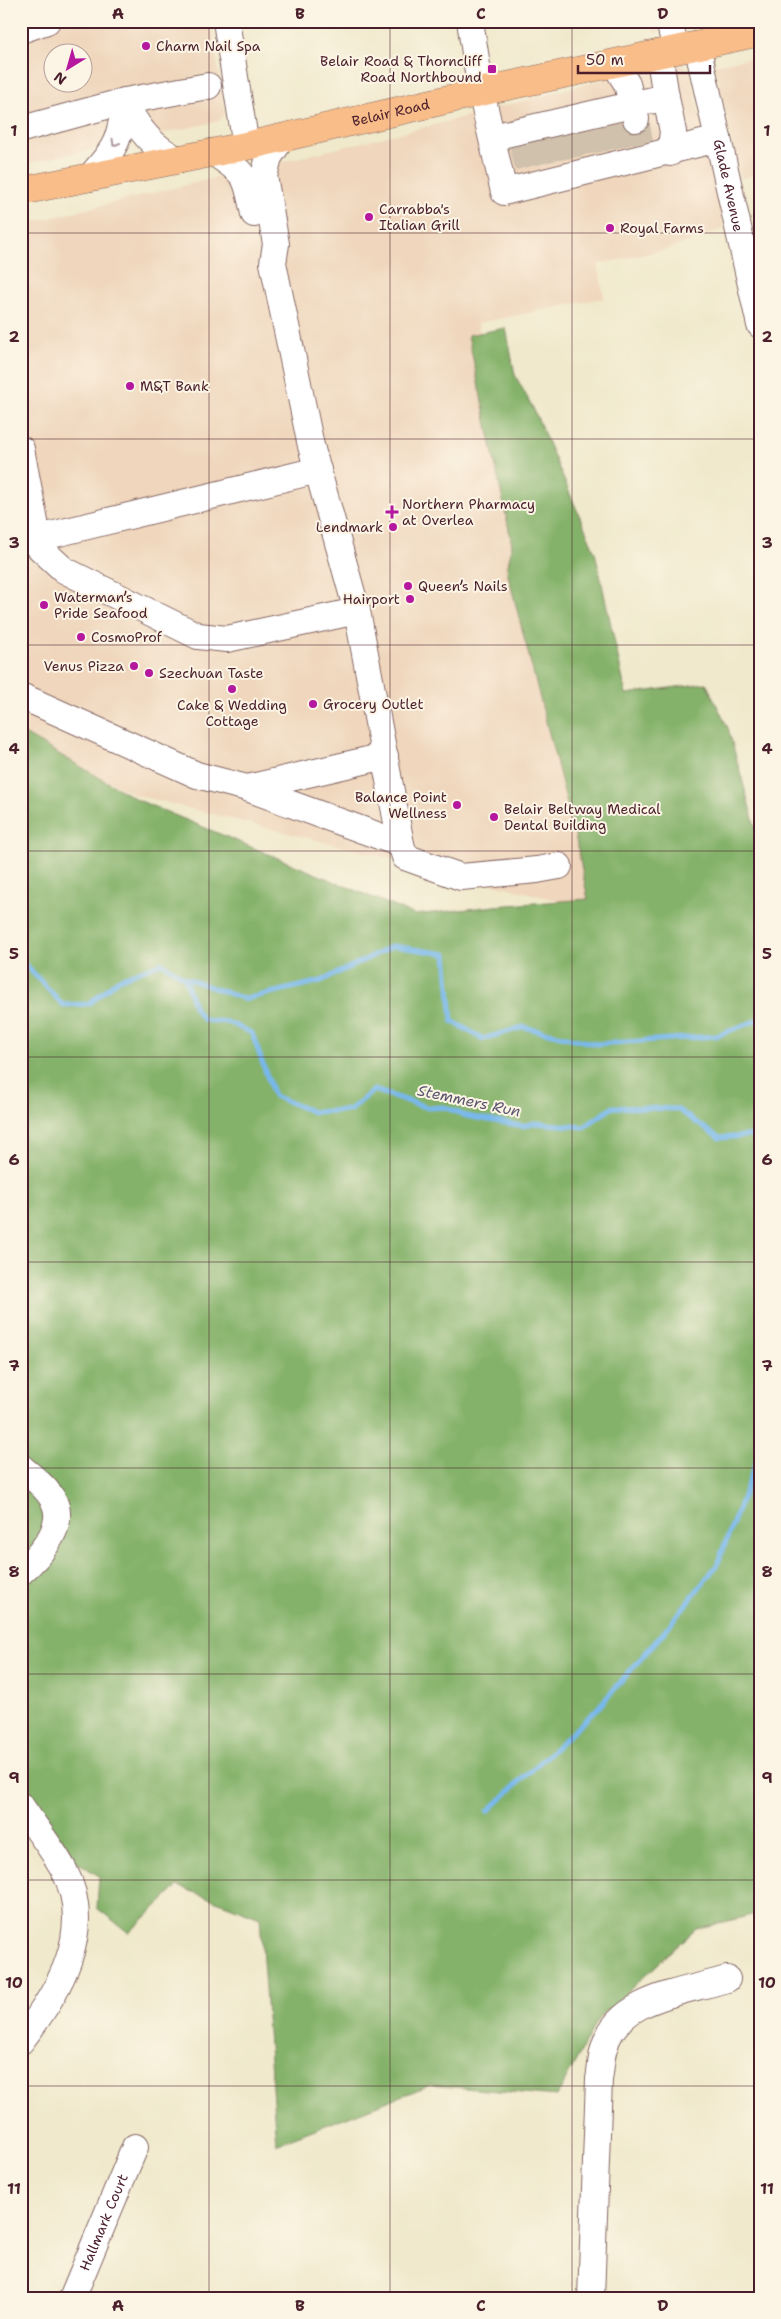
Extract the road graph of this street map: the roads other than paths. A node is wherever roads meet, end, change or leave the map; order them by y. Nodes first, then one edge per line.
1 (47, 21) edge
2 (226, 21) edge
3 (470, 21) edge
4 (669, 21) edge
5 (21, 30) edge
6 (760, 32) edge
7 (677, 50) junction
8 (614, 63) junction
9 (208, 86) dead end
10 (481, 92) junction
11 (666, 97) junction
12 (125, 101) junction
13 (21, 125) edge
14 (493, 137) junction
15 (282, 138) junction
16 (718, 139) junction
17 (581, 144) junction
18 (246, 146) junction
19 (213, 152) junction
20 (670, 153) junction
21 (179, 160) junction
22 (89, 178) junction
23 (21, 191) edge
24 (273, 263) junction
25 (760, 325) edge
26 (21, 449) edge
27 (318, 470) junction
28 (30, 540) edge
29 (357, 611) junction
30 (21, 696) edge
31 (385, 756) junction
32 (247, 788) junction
33 (401, 844) junction
34 (559, 866) dead end
35 (21, 1467) edge
36 (21, 1572) edge
37 (21, 1806) edge
38 (727, 1979) dead end
39 (21, 2041) edge
40 (135, 2147) dead end
41 (72, 2298) edge
42 (591, 2298) edge

1 - 5 street
2 - 18 street
3 - 10 street
4 - 7 street
6 - 7 main road, Belair Road
7 - 8 main road, Belair Road
7 - 11 street
7 - 16 street, Glade Avenue
8 - 10 main road, Belair Road
8 - 17 street
9 - 12 street
10 - 14 street
10 - 15 main road, Belair Road
11 - 17 street
11 - 20 street
12 - 13 street
12 - 21 street
12 -> 22 street
14 - 17 street
14 - 17 street
15 - 18 main road, Belair Road
15 - 24 street
16 - 20 street
16 - 25 street, Glade Avenue
17 - 20 street
18 - 19 main road, Belair Road
19 - 21 main road, Belair Road
19 - 24 street
21 - 22 main road, Belair Road
22 - 23 main road, Belair Road
24 - 27 street
26 - 28 street
27 - 28 street
27 - 29 street
28 - 29 street
29 - 31 street
30 - 32 street
31 - 32 street
31 - 33 street
32 - 33 street
33 - 34 street
35 - 36 street
37 - 39 street
38 - 42 street
40 - 41 street, Hallmark Court

